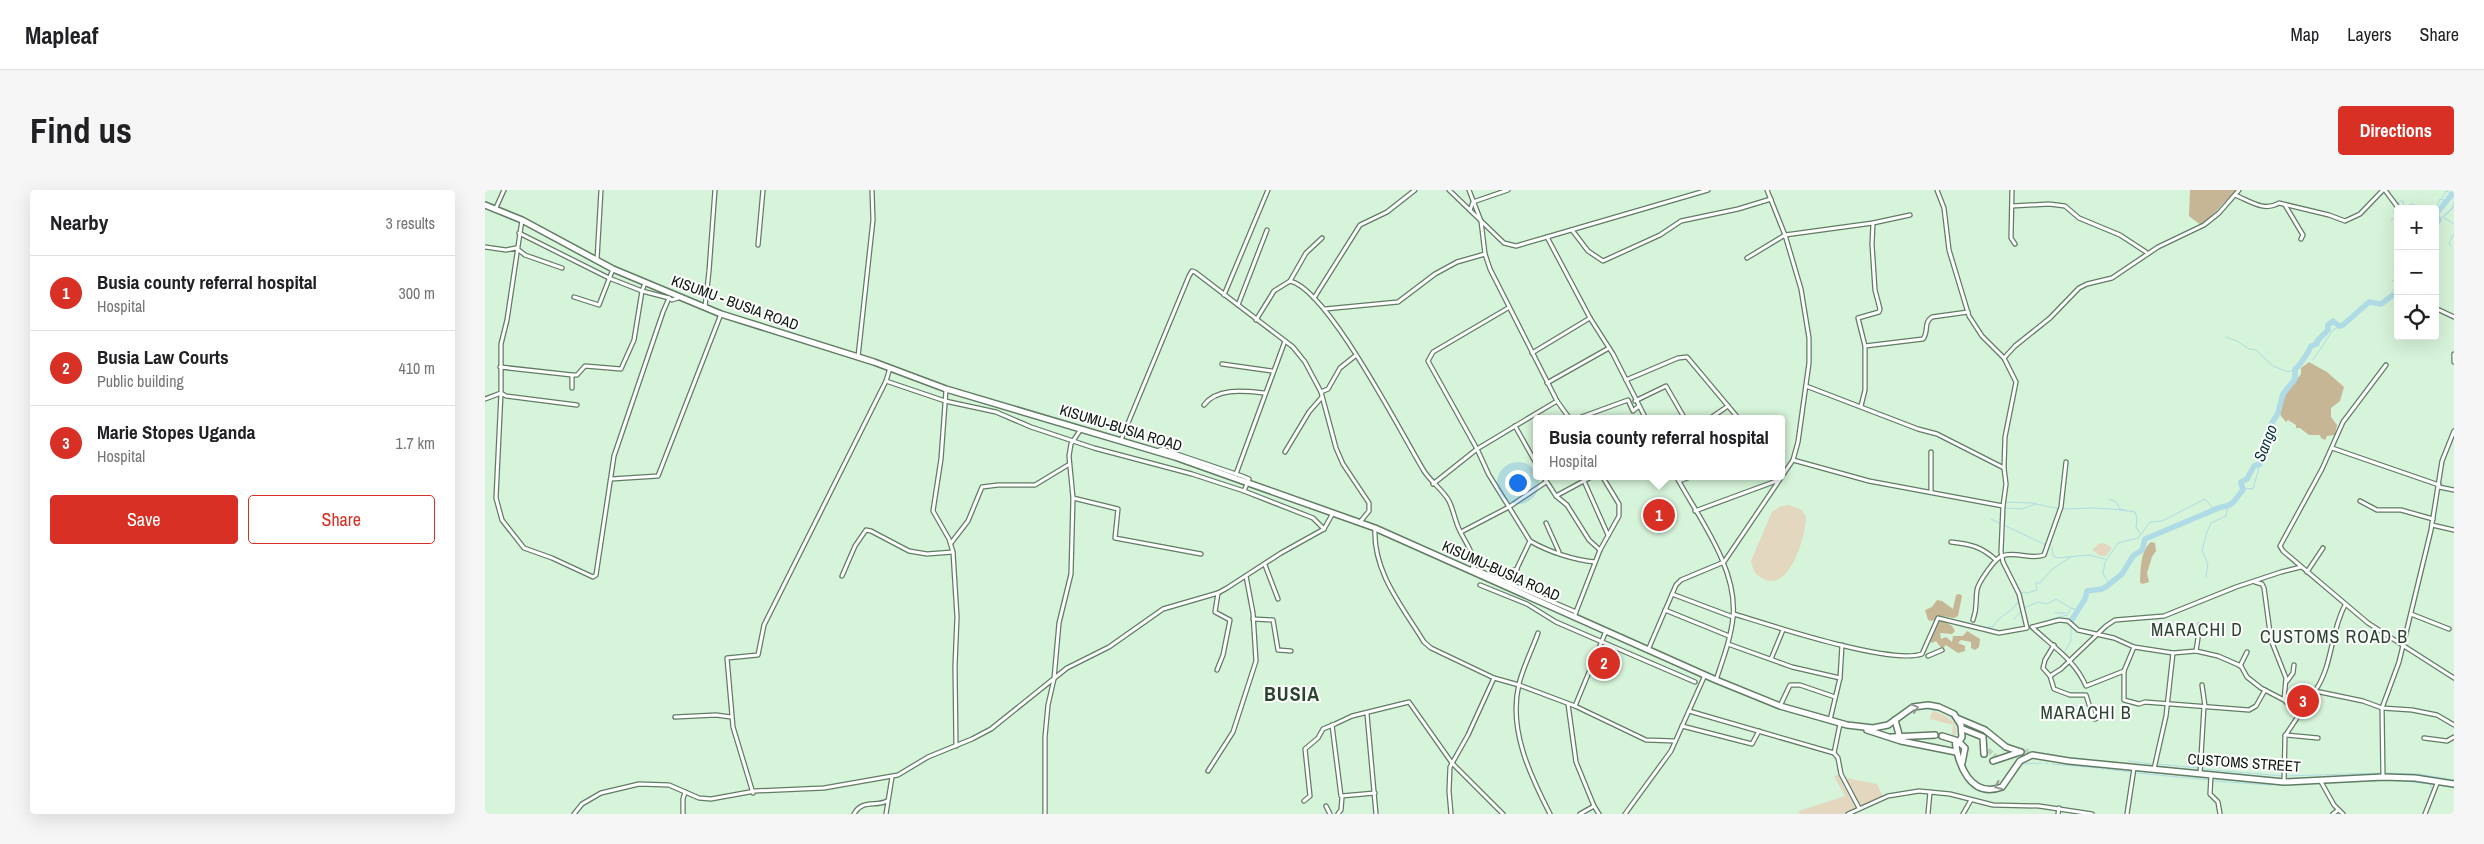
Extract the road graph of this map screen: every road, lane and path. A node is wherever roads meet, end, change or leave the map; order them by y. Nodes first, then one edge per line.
1 (504, 190) edge
2 (601, 190) edge
3 (715, 190) edge
4 (762, 190) edge
5 (872, 190) edge
6 (1268, 190) edge
7 (1415, 190) edge
8 (1449, 190) edge
9 (1469, 190) edge
10 (1508, 190) edge
11 (1708, 190) edge
12 (1767, 190) edge
13 (1937, 190) edge
14 (2012, 190) edge
15 (2239, 190) edge
16 (2384, 192) edge
17 (2235, 195) junction
18 (1771, 199) junction
19 (1473, 202) junction
20 (485, 205) edge
21 (2284, 205) junction
22 (2395, 205) edge
23 (2012, 206) junction
24 (495, 210) junction
25 (1470, 210) junction
26 (1910, 215) dead end
27 (522, 220) junction
28 (1481, 221) junction
29 (1873, 223) junction
30 (1267, 230) dead end
31 (1572, 230) junction
32 (519, 233) junction
33 (1785, 236) junction
34 (1547, 237) junction
35 (1322, 238) dead end
36 (2301, 239) dead end
37 (2015, 244) dead end
38 (758, 245) dead end
39 (485, 248) edge
40 (516, 248) junction
41 (2146, 252) dead end
42 (1485, 254) junction
43 (1747, 258) dead end
44 (597, 261) junction
45 (562, 268) dead end
46 (613, 269) junction
47 (609, 278) junction
48 (1290, 281) junction
49 (645, 283) junction
50 (642, 291) junction
51 (1224, 296) junction
52 (574, 297) dead end
53 (669, 298) junction
54 (678, 298) junction
55 (1314, 298) junction
56 (1238, 305) junction
57 (705, 308) junction
58 (1509, 308) junction
59 (1324, 309) junction
60 (2439, 310) edge
61 (1968, 312) junction
62 (721, 314) junction
63 (1590, 318) junction
64 (2454, 318) edge
65 (1256, 320) junction
66 (1285, 341) junction
67 (1865, 346) junction
68 (1609, 348) junction
69 (1532, 353) junction
70 (2454, 354) edge
71 (1355, 356) junction
72 (858, 357) junction
73 (2004, 358) junction
74 (2454, 362) edge
75 (1222, 364) dead end
76 (2386, 365) dead end
77 (500, 367) junction
78 (890, 368) junction
79 (1272, 371) junction
80 (572, 375) junction
81 (1626, 380) junction
82 (886, 381) junction
83 (1547, 383) junction
84 (1806, 386) junction
85 (571, 388) dead end
86 (946, 389) junction
87 (501, 393) junction
88 (1265, 393) junction
89 (1321, 394) junction
90 (485, 399) edge
91 (986, 399) joint
92 (945, 401) junction
93 (1557, 401) junction
94 (1635, 401) junction
95 (577, 405) dead end
96 (1204, 405) dead end
97 (1639, 406) junction
98 (1728, 406) junction
99 (1861, 406) junction
100 (1533, 415) edge
101 (1533, 415) edge
102 (1567, 415) edge
103 (1587, 415) edge
104 (1644, 415) edge
105 (1683, 415) edge
106 (1715, 415) edge
107 (1736, 415) edge
108 (1515, 426) junction
109 (1081, 429) junction
110 (2454, 430) edge
111 (1121, 440) junction
112 (1072, 442) junction
113 (2332, 448) junction
114 (1477, 449) junction
115 (1156, 452) junction
116 (1285, 452) dead end
117 (1931, 452) dead end
118 (1533, 458) edge
119 (1793, 460) junction
120 (2067, 462) dead end
121 (1068, 465) dead end
122 (2004, 468) junction
123 (1785, 470) edge
124 (1236, 474) junction
125 (611, 479) junction
126 (1586, 480) edge
127 (1604, 480) edge
128 (1684, 480) edge
129 (1780, 480) joint
130 (1546, 482) joint
131 (1583, 482) junction
132 (1679, 482) joint
133 (1248, 483) junction
134 (1433, 484) junction
135 (2439, 486) junction
136 (2454, 490) edge
137 (1245, 491) junction
138 (1931, 492) junction
139 (1556, 496) junction
140 (1073, 498) junction
141 (2360, 502) dead end
142 (2003, 506) junction
143 (1509, 507) junction
144 (1695, 511) junction
145 (1334, 512) junction
146 (2433, 519) junction
147 (1360, 522) junction
148 (1546, 523) dead end
149 (2432, 525) junction
150 (1375, 528) junction
151 (1324, 529) junction
152 (2454, 530) edge
153 (1461, 532) junction
154 (1609, 535) junction
155 (1530, 541) junction
156 (1951, 542) dead end
157 (951, 543) junction
158 (2323, 548) dead end
159 (1600, 550) junction
160 (953, 552) junction
161 (1559, 552) junction
162 (1201, 554) dead end
163 (2002, 556) junction
164 (1996, 560) junction
165 (1595, 562) junction
166 (1724, 562) junction
167 (1265, 565) junction
168 (2301, 567) junction
169 (1517, 569) junction
170 (2307, 572) junction
171 (842, 576) dead end
172 (1247, 576) junction
173 (1495, 577) junction
174 (2254, 582) junction
175 (1481, 585) dead end
176 (1509, 586) junction
177 (1218, 593) junction
178 (1672, 594) junction
179 (1278, 598) dead end
180 (2345, 606) junction
181 (1665, 610) junction
182 (1575, 614) junction
183 (2411, 614) junction
184 (1733, 616) junction
185 (1253, 619) junction
186 (1973, 620) dead end
187 (2200, 625) dead end
188 (2032, 627) junction
189 (2027, 628) junction
190 (2449, 629) dead end
191 (1606, 630) junction
192 (1783, 630) junction
193 (1538, 633) dead end
194 (2097, 635) junction
195 (1729, 636) junction
196 (1601, 642) junction
197 (1728, 644) junction
198 (1842, 645) junction
199 (2053, 645) junction
200 (2402, 646) junction
201 (2134, 647) junction
202 (1649, 650) junction
203 (1942, 650) dead end
204 (1291, 651) dead end
205 (2196, 651) junction
206 (2247, 652) dead end
207 (2173, 653) junction
208 (1928, 656) dead end
209 (1771, 659) junction
210 (2069, 661) junction
211 (2294, 665) dead end
212 (2240, 666) junction
213 (1217, 670) dead end
214 (2124, 671) junction
215 (1705, 675) junction
216 (2050, 676) junction
217 (1493, 678) junction
218 (1839, 678) junction
219 (2454, 678) edge
220 (1053, 679) junction
221 (1716, 680) junction
222 (1695, 682) dead end
223 (2287, 682) junction
224 (1519, 685) junction
225 (2202, 685) dead end
226 (2265, 690) junction
227 (2315, 691) junction
228 (1835, 697) junction
229 (2284, 700) junction
230 (1568, 704) junction
231 (2167, 704) junction
232 (1575, 706) junction
233 (1779, 706) junction
234 (2204, 706) junction
235 (2382, 708) junction
236 (1689, 711) junction
237 (2109, 713) dead end
238 (1367, 714) junction
239 (2299, 714) junction
240 (675, 717) dead end
241 (731, 717) junction
242 (1958, 719) junction
243 (1830, 720) junction
244 (1895, 720) junction
245 (1840, 723) junction
246 (1332, 725) junction
247 (2454, 725) edge
248 (1682, 726) junction
249 (1855, 726) junction
250 (1963, 729) junction
251 (1759, 731) junction
252 (1935, 735) dead end
253 (2285, 735) junction
254 (1942, 736) dead end
255 (2454, 737) edge
256 (1900, 738) junction
257 (2318, 738) dead end
258 (2424, 738) dead end
259 (1675, 741) junction
260 (956, 746) junction
261 (1957, 747) junction
262 (1985, 750) tunnel mouth
263 (2027, 752) junction
264 (1834, 753) junction
265 (1997, 760) dead end
266 (1451, 763) junction
267 (1962, 764) junction
268 (2134, 767) junction
269 (2155, 769) junction
270 (1208, 771) dead end
271 (2200, 774) junction
272 (2211, 775) junction
273 (892, 777) junction
274 (2383, 777) junction
275 (2320, 779) junction
276 (2439, 781) junction
277 (2284, 782) junction
278 (2454, 784) edge
279 (685, 792) junction
280 (1930, 792) junction
281 (753, 793) junction
282 (1375, 794) junction
283 (1342, 797) junction
284 (1971, 800) junction
285 (887, 801) junction
286 (1304, 801) dead end
287 (1326, 806) dead end
288 (1594, 806) junction
289 (1859, 808) junction
290 (2059, 808) junction
291 (2338, 810) junction
292 (574, 814) edge
293 (683, 814) edge
294 (854, 814) edge
295 (886, 814) edge
296 (1045, 814) edge
297 (1330, 814) edge
298 (1338, 814) edge
299 (1376, 814) edge
300 (1451, 814) edge
301 (1503, 814) edge
302 (1550, 814) edge
303 (1580, 814) edge
304 (1599, 814) edge
305 (1625, 814) edge
306 (1848, 814) edge
307 (1928, 814) edge
308 (1963, 814) edge
309 (2058, 814) edge
310 (2091, 814) edge
311 (2127, 814) edge
312 (2221, 814) edge
313 (2333, 814) edge
314 (2343, 814) edge
315 (2425, 814) edge

1 - 24 street
2 - 44 street
3 - 57 street
4 - 38 street
5 - 72 street
6 - 51 street
7 - 55 street
8 - 25 street
9 - 19 street
10 - 19 street
11 - 31 street
12 - 18 street
13 - 61 street
14 - 23 street
15 - 17 street
16 - 21 street
16 - 22 street
17 - 21 street
17 - 73 street
18 - 31 street
18 - 33 street
19 - 25 street
19 - 28 street
20 - 24 highway, KISUMU - BUSIA ROAD
21 - 36 street
23 - 37 street
23 - 41 street
24 - 27 highway, KISUMU - BUSIA ROAD
25 - 28 street
26 - 29 street
27 - 32 street
27 - 44 highway, KISUMU - BUSIA ROAD
28 - 34 street
28 - 42 street
29 - 33 street
29 - 67 street
30 - 56 street
31 - 34 street
32 - 40 street
32 - 47 street
33 - 43 street
33 - 84 street
34 - 63 street
35 - 48 street
39 - 40 street
40 - 45 street
40 - 77 street
42 - 58 street
42 - 59 street
44 - 46 highway, KISUMU - BUSIA ROAD
46 - 47 street
46 - 49 highway, KISUMU - BUSIA ROAD
47 - 50 street
47 - 52 street
48 - 55 street
48 - 65 street
49 - 50 street
49 - 54 highway, KISUMU - BUSIA ROAD
50 - 53 street
50 - 80 street
51 - 56 street
51 - 111 street
53 - 54 street
53 - 125 street
54 - 57 highway, KISUMU - BUSIA ROAD
55 - 59 street
56 - 65 street
57 - 62 highway, KISUMU - BUSIA ROAD
58 - 69 street
58 - 114 street
59 - 71 street
60 - 64 street
61 - 67 street
61 - 73 street
62 - 72 highway, KISUMU - BUSIA ROAD
62 - 125 street
63 - 68 street
63 - 69 street
65 - 66 street
66 - 79 street
66 - 89 street
67 - 99 street
68 - 81 street
68 - 83 street
69 - 83 street
70 - 74 street
71 - 89 street
71 - 134 street
72 - 78 highway, KISUMU - BUSIA ROAD
73 - 122 street
75 - 79 street
76 - 113 street
77 - 80 street
77 - 87 street
78 - 82 street
78 - 86 highway, KISUMU - BUSIA ROAD
79 - 88 street
80 - 85 street
81 - 94 street
81 - 98 street
82 - 92 street
82 - 241 street
83 - 93 street
84 - 99 street
84 - 119 street
86 - 91 highway, KISUMU - BUSIA ROAD
86 - 92 street
87 - 90 street
87 - 95 street
87 - 125 street
88 - 96 street
88 - 124 street
89 - 116 street
89 - 147 street
91 - 109 highway, KISUMU-BUSIA ROAD
92 - 112 street
92 - 157 street
93 - 100 street
93 - 102 street
94 - 97 street
94 - 105 street
97 - 103 street
97 - 104 street
98 - 106 street
98 - 107 street
99 - 122 street
101 - 108 street
108 - 114 street
108 - 118 street
109 - 111 highway, KISUMU-BUSIA ROAD
109 - 112 street
110 - 135 street
111 - 115 highway, KISUMU-BUSIA ROAD
112 - 137 street
112 - 140 street
113 - 135 street
113 - 168 street
114 - 134 street
114 - 143 street
115 - 124 street
115 - 133 highway, KISUMU-BUSIA ROAD
117 - 138 street
119 - 123 street
119 - 138 street
120 - 163 street
121 - 157 street
122 - 142 street
124 - 133 street
126 - 131 street
127 - 154 street
128 - 132 street
129 - 144 street
129 - 166 street
130 - 139 street
130 - 143 street
131 - 139 street
131 - 154 street
132 - 144 street
133 - 137 street
133 - 145 highway, KISUMU-BUSIA ROAD
134 - 153 street
135 - 136 street
135 - 146 street
137 - 151 street
138 - 142 street
139 - 159 street
140 - 162 street
140 - 220 street
141 - 146 street
142 - 163 street
143 - 153 street
143 - 155 street
144 - 166 street
145 - 147 highway, KISUMU-BUSIA ROAD
145 - 151 street
146 - 149 street
147 - 150 highway, KISUMU-BUSIA ROAD
148 - 161 street
149 - 152 street
149 - 183 street
150 - 176 highway, KISUMU-BUSIA ROAD
150 - 217 street
151 - 167 street
153 - 173 street
154 - 159 street
155 - 161 street
155 - 169 street
156 - 164 street
157 - 160 street
158 - 170 street
159 - 165 street
160 - 171 street
160 - 260 street
161 - 165 street
163 - 164 street
163 - 189 street
164 - 186 street
165 - 182 street
166 - 178 street
166 - 184 street
167 - 172 street
167 - 179 street
168 - 170 street
168 - 174 street
169 - 173 street
169 - 176 street
170 - 180 street
172 - 177 street
172 - 185 street
173 - 176 street
174 - 194 street
174 - 223 street
175 - 196 street
176 - 182 highway, KISUMU-BUSIA ROAD
177 - 213 street
177 - 220 street
178 - 181 street
178 - 184 street
180 - 200 street
180 - 227 street
181 - 195 street
181 - 202 street
182 - 191 highway, KISUMU-BUSIA ROAD
183 - 190 street
183 - 200 street
184 - 192 street
184 - 195 street
185 - 204 street
185 - 270 street
187 - 205 street
188 - 189 street
188 - 194 street
188 - 199 street
189 - 198 street
191 - 196 street
191 - 202 highway, KISUMU-BUSIA ROAD
192 - 198 street
192 - 209 street
193 - 224 street
194 - 201 street
194 - 210 street
195 - 197 street
196 - 222 street
196 - 232 street
197 - 209 street
197 - 221 street
198 - 218 street
199 - 210 street
199 - 216 street
200 - 219 street
200 - 235 street
201 - 207 street
201 - 214 street
202 - 215 highway, KISUMU-BUSIA ROAD
203 - 208 street
205 - 207 street
205 - 212 street
206 - 212 street
207 - 231 street
209 - 218 street
210 - 214 street
210 - 216 street
211 - 223 street
212 - 226 street
214 - 231 street
215 - 221 highway, KISUMU-BUSIA ROAD
215 - 236 street
216 - 237 street
217 - 224 street
217 - 266 street
218 - 228 street
220 - 260 street
220 - 296 street
221 - 233 highway, KISUMU-BUSIA ROAD
223 - 229 street
224 - 230 street
224 - 302 street
225 - 234 street
226 - 229 street
226 - 234 street
227 - 235 street
227 - 239 street
228 - 233 street
228 - 243 street
229 - 239 street
230 - 232 street
230 - 288 street
231 - 234 street
231 - 269 street
232 - 259 street
233 - 243 highway, KISUMU-BUSIA ROAD
234 - 271 street
235 - 247 street
235 - 274 street
236 - 248 street
236 - 251 street
238 - 246 street
238 - 266 street
238 - 282 street
239 - 253 street
240 - 241 street
241 - 281 street
244 -> 242 highway, KISUMU-BUSIA ROAD
242 - 250 highway
242 - 263 highway, CUSTOMS STREET
243 - 245 highway, KISUMU-BUSIA ROAD
244 - 249 highway, KISUMU-BUSIA ROAD
244 - 256 highway
245 - 249 highway, KISUMU-BUSIA ROAD
245 - 264 street
246 - 283 street
246 - 286 street
248 - 251 street
248 - 259 street
249 - 256 highway
250 - 261 highway
250 - 262 highway
251 - 264 street
252 - 256 highway
253 - 257 street
253 - 277 street
254 - 261 highway
255 - 258 street
256 - 261 highway
259 - 305 street
260 - 273 street
261 - 267 highway
261 - 267 highway
263 - 265 highway, CUSTOMS STREET
263 -> 267 highway
263 - 268 highway, CUSTOMS STREET
264 - 289 street
266 - 300 street
266 - 301 street
268 - 269 highway, CUSTOMS STREET
268 - 311 street
269 - 271 highway, CUSTOMS STREET
271 - 272 highway, CUSTOMS STREET
272 - 277 highway, CUSTOMS STREET
272 - 312 street
273 - 281 street
273 - 285 street
274 - 275 highway, CUSTOMS STREET
274 - 276 highway, CUSTOMS STREET
275 - 277 highway, CUSTOMS STREET
275 - 291 street
276 - 278 highway, CUSTOMS STREET
276 - 315 street
279 - 281 street
279 - 292 street
279 - 293 street
280 - 284 street
280 - 289 street
280 - 307 street
282 - 283 street
282 - 299 street
283 - 298 street
284 - 290 street
284 - 308 street
285 - 294 street
285 - 295 street
287 - 297 street
288 - 303 street
288 - 304 street
289 - 306 street
290 - 309 street
290 - 310 street
291 - 313 street
291 - 314 street

